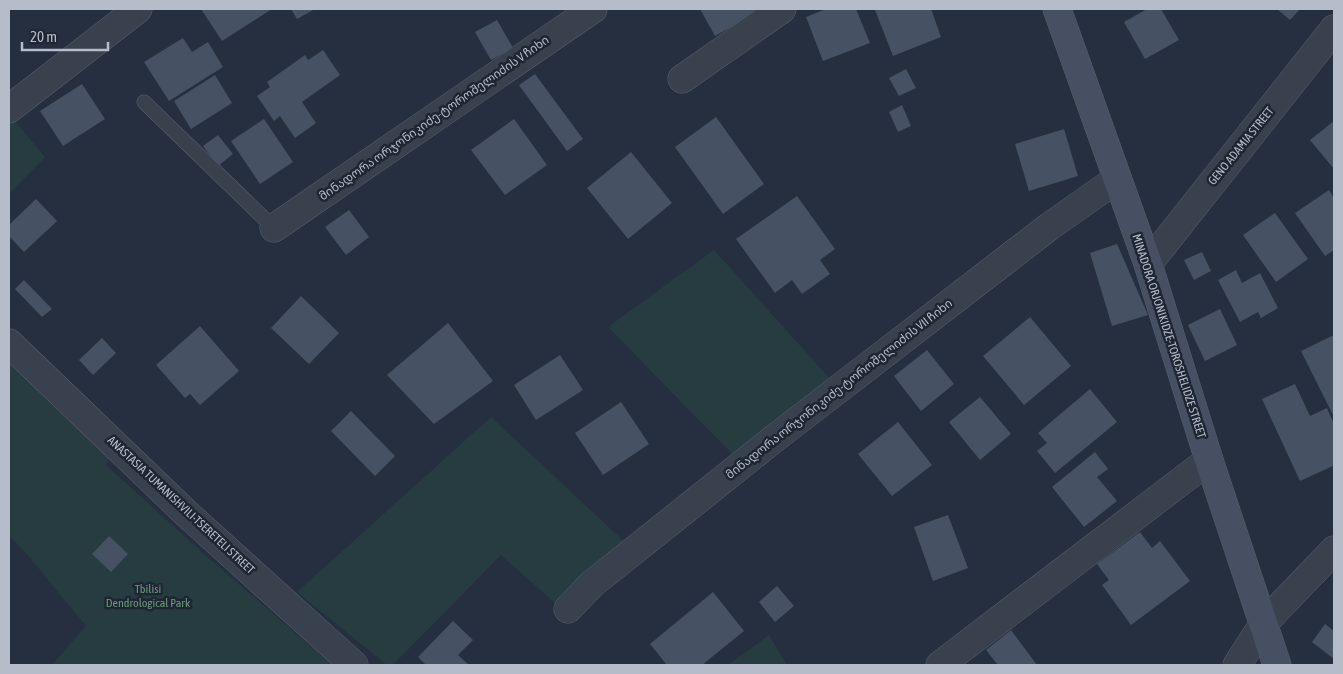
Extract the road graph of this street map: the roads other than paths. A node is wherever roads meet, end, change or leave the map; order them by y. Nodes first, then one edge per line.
1 (138, 9) edge
2 (593, 9) edge
3 (782, 9) edge
4 (1057, 9) edge
5 (1334, 29) edge
6 (682, 79) dead end
7 (144, 102) dead end
8 (9, 110) edge
9 (1117, 179) junction
10 (274, 228) joint
11 (1148, 264) junction
12 (9, 343) edge
13 (1209, 460) junction
14 (1334, 550) edge
15 (568, 609) dead end
16 (1264, 623) junction
17 (354, 665) edge
18 (940, 665) edge
19 (1237, 665) edge
20 (1277, 665) edge

1 - 8 street
2 - 10 street, მინადორა ორჯონიკიძე-ტოროშელიძის V ჩიხი
3 - 6 street
4 - 9 street, MINADORA ORJONIKIDZE-TOROSHELIDZE STREET
5 - 11 street, GENO ADAMIA STREET
7 - 10 lane
9 - 11 street, MINADORA ORJONIKIDZE-TOROSHELIDZE STREET
9 - 15 street, მინადორა ორჯონიკიძე-ტოროშელიძის VII ჩიხი
11 - 13 street, MINADORA ORJONIKIDZE-TOROSHELIDZE STREET
12 - 17 street, ANASTASIA TUMANISHVILI-TSERETELI STREET
13 - 16 street, MINADORA ORJONIKIDZE-TOROSHELIDZE STREET
13 - 18 street
14 - 16 street
16 - 19 street
16 - 20 street, MINADORA ORJONIKIDZE-TOROSHELIDZE STREET

